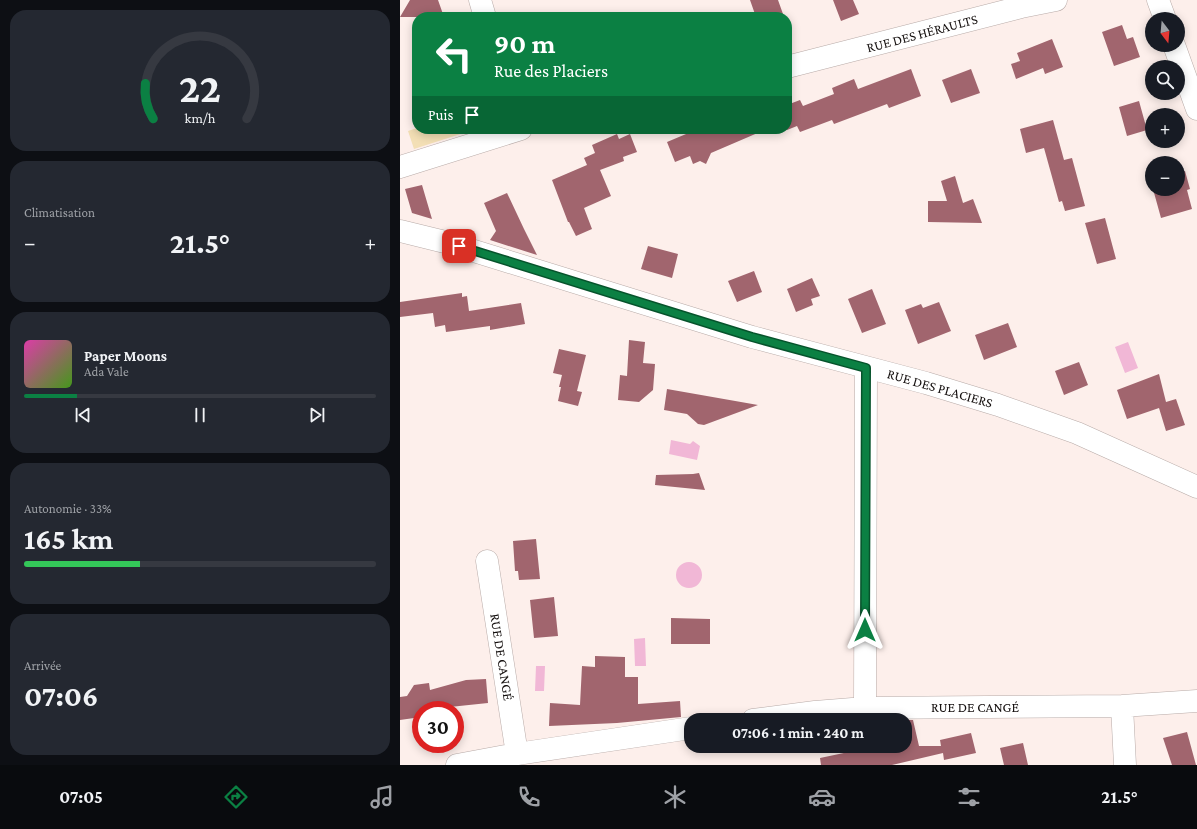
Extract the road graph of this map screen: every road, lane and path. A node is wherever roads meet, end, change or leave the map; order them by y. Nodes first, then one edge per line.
1 (480, 0) edge
2 (1056, 0) edge
3 (1158, 0) edge
4 (484, 12) edge
5 (1162, 12) edge
6 (1177, 52) edge
7 (792, 66) edge
8 (1197, 109) edge
9 (503, 134) edge
10 (400, 167) edge
11 (400, 230) edge
12 (866, 368) junction
13 (1197, 487) edge
14 (487, 561) dead end
15 (1197, 701) edge
16 (1122, 706) junction
17 (865, 708) junction
18 (807, 713) edge
19 (684, 729) edge
20 (517, 754) junction
21 (457, 765) edge
22 (1125, 765) edge

1 - 4 street
2 - 7 street, RUE DES HÉRAULTS
3 - 5 street
6 - 8 street
9 - 10 street
11 - 12 street, RUE DES PLACIERS
12 - 13 street, RUE DES PLACIERS
12 - 17 street
14 - 20 street, RUE DE CANGÉ
15 - 16 street, RUE DE CANGÉ
16 - 17 street, RUE DE CANGÉ
16 - 22 street
17 - 18 street, RUE DE CANGÉ
19 - 20 street
20 - 21 street

